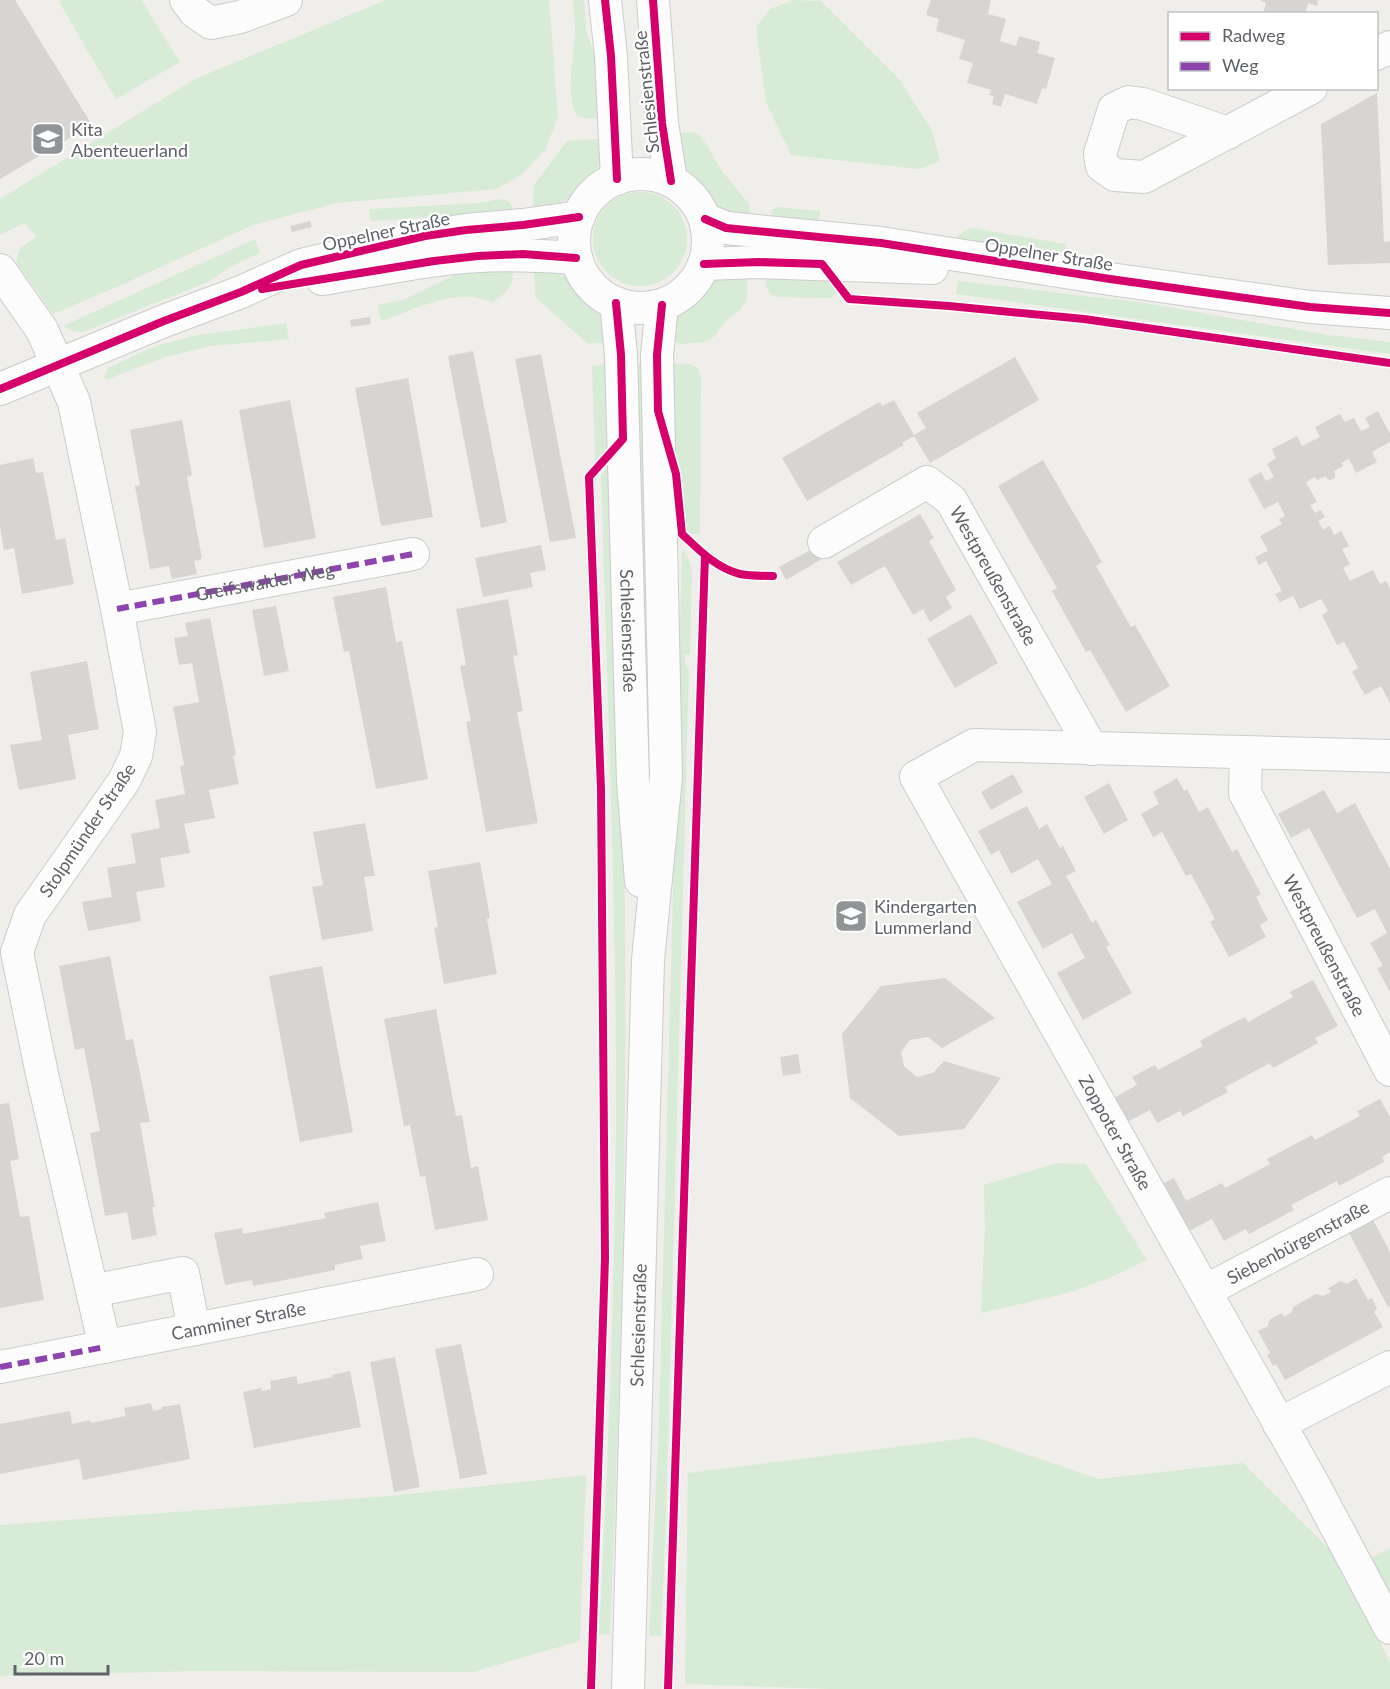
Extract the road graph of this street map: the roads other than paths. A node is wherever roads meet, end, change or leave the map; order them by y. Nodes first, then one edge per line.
1 (186, 0) edge
2 (286, 0) edge
3 (606, 0) edge
4 (653, 0) edge
5 (1307, 90) edge
6 (1228, 133) dead end
7 (617, 179) junction
8 (671, 181) junction
9 (579, 217) junction
10 (705, 219) junction
11 (576, 258) junction
12 (704, 264) junction
13 (0, 270) edge
14 (1110, 279) junction
15 (241, 292) junction
16 (616, 303) junction
17 (662, 305) junction
18 (1390, 312) edge
19 (57, 365) junction
20 (0, 390) edge
21 (824, 542) dead end
22 (413, 554) dead end
23 (117, 609) junction
24 (1092, 749) junction
25 (1246, 753) junction
26 (1390, 756) edge
27 (648, 960) junction
28 (1390, 1070) edge
29 (1390, 1193) edge
30 (477, 1274) dead end
31 (92, 1291) junction
32 (1205, 1292) junction
33 (194, 1329) junction
34 (105, 1347) junction
35 (0, 1367) edge
36 (1390, 1367) edge
37 (1279, 1424) junction
38 (1390, 1628) edge
39 (628, 1689) edge

1 - 2 street
3 - 7 street, Schlesienstraße
4 - 8 street, Schlesienstraße
5 - 6 street
7 - 8 street
7 - 9 street
8 - 10 street
9 - 11 street
9 - 15 street, Oppelner Straße
10 - 12 street
10 - 14 street, Oppelner Straße
11 - 15 street, Oppelner Straße
11 - 16 street
12 - 14 street, Oppelner Straße
12 - 17 street
13 - 19 street, Stolpmünder Straße
14 - 18 street, Oppelner Straße
15 - 19 street, Oppelner Straße
16 - 17 street
16 - 27 street, Schlesienstraße
17 - 27 street, Schlesienstraße
19 - 20 street, Oppelner Straße
19 - 23 street, Stolpmünder Straße
21 - 24 street, Westpreußenstraße
22 - 23 street, Greifswalder Weg
23 - 31 street, Stolpmünder Straße
24 - 25 street
24 - 32 street, Zoppoter Straße
25 - 26 street
25 - 28 street, Westpreußenstraße
27 - 39 street, Schlesienstraße
29 - 32 street, Siebenbürgenstraße
30 - 33 street, Camminer Straße
31 - 33 street
31 - 34 street, Stolpmünder Straße
32 - 37 street, Zoppoter Straße
33 - 34 street, Camminer Straße
34 - 35 street, Camminer Straße
36 - 37 street
37 - 38 street, Zoppoter Straße

